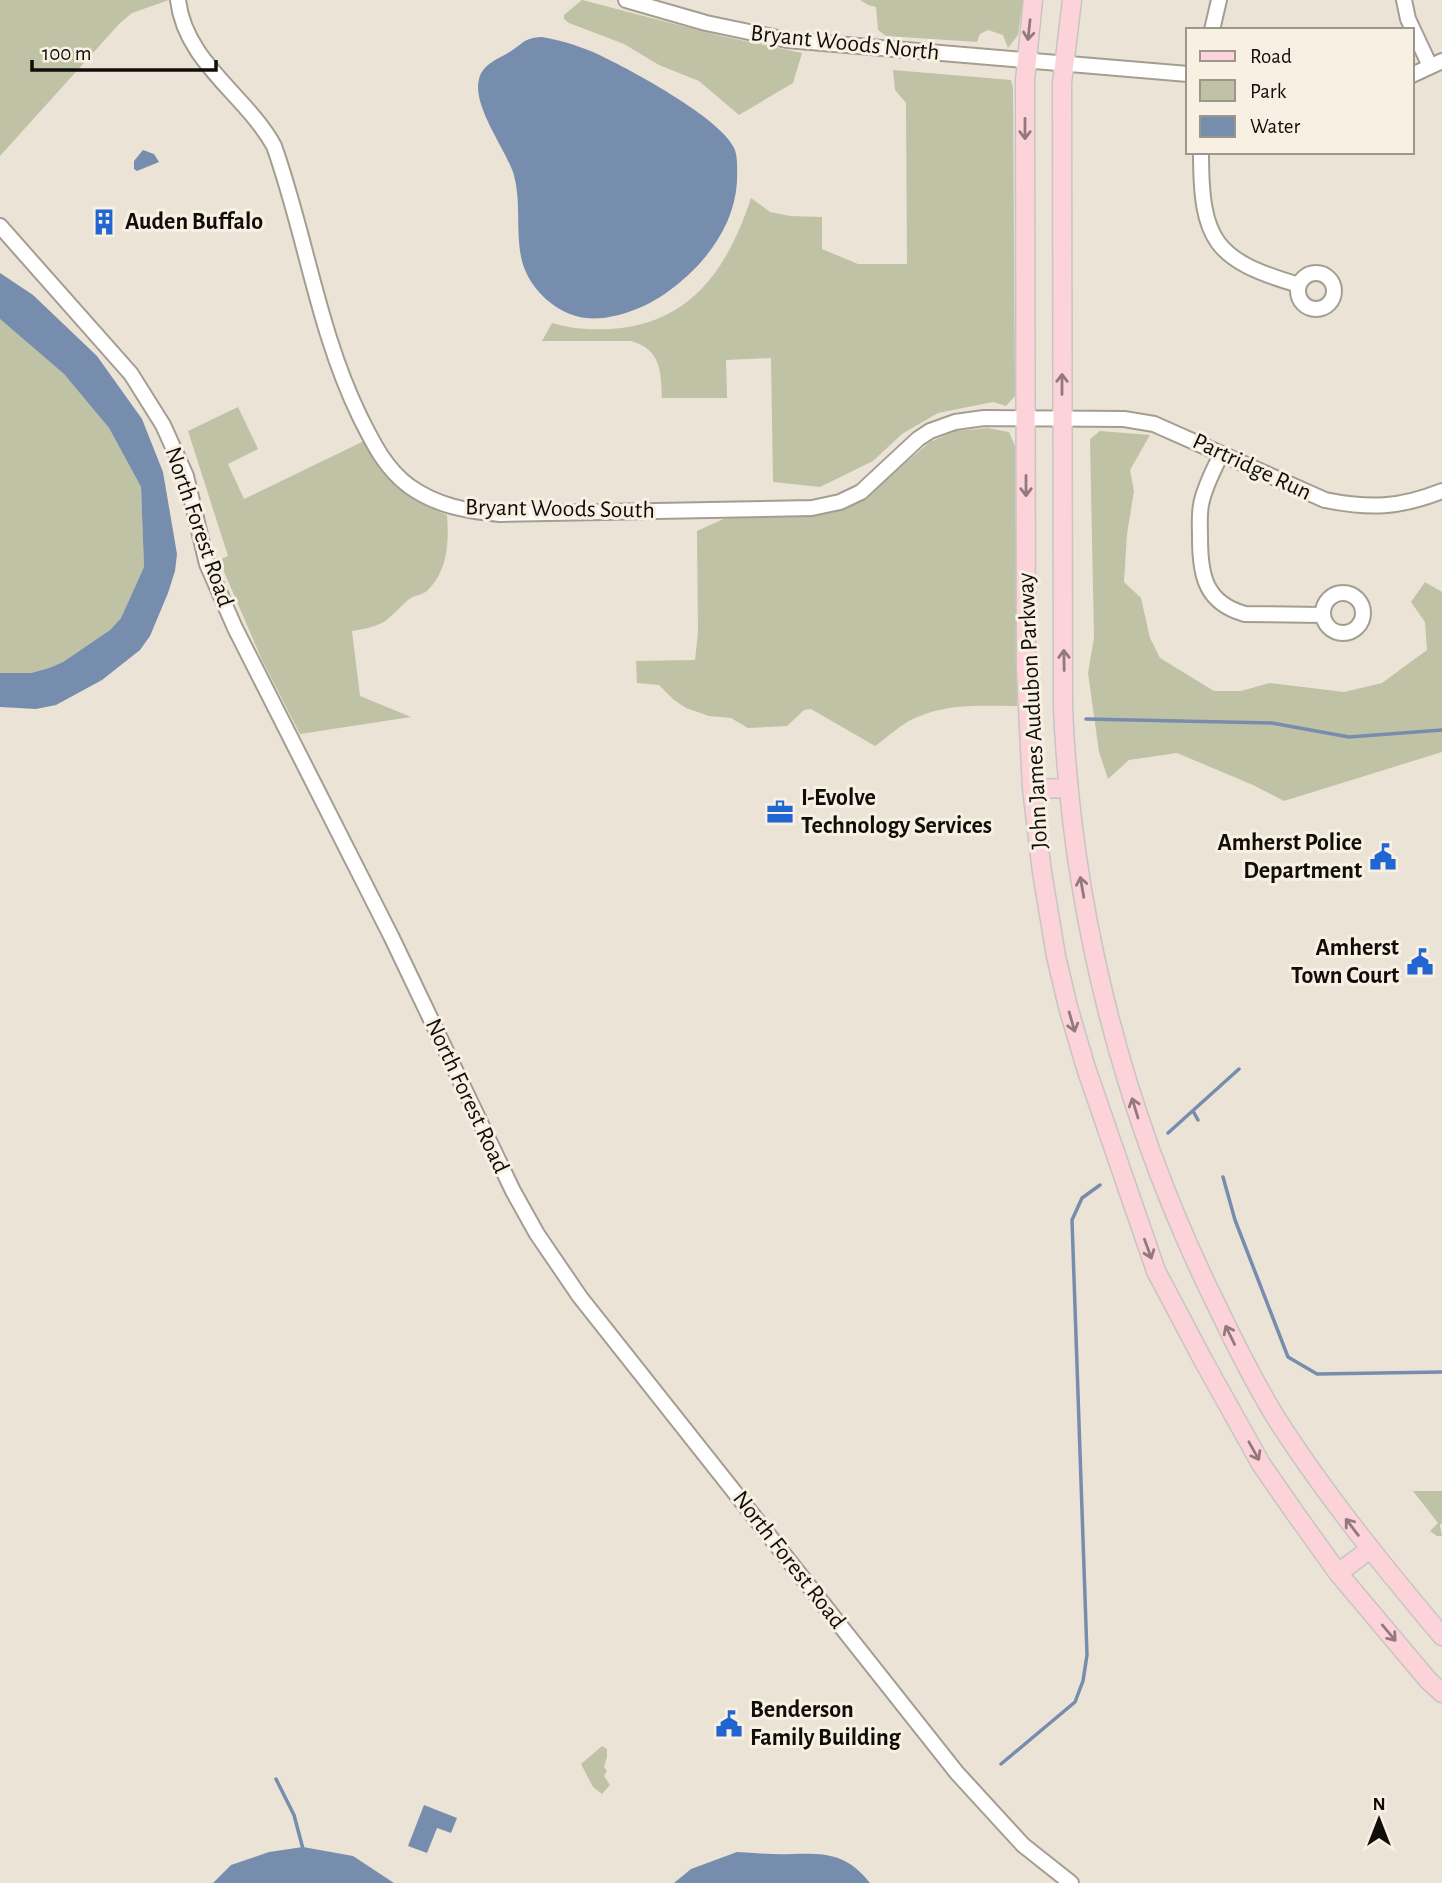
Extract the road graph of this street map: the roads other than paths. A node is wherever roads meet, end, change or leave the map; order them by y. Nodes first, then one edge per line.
1 (178, 0) edge
2 (626, 0) edge
3 (1033, 0) edge
4 (1072, 0) edge
5 (1219, 0) edge
6 (1404, 0) edge
7 (1212, 28) edge
8 (1414, 28) edge
9 (1414, 28) edge
10 (1026, 61) junction
11 (1436, 63) edge
12 (1063, 64) junction
13 (1186, 74) edge
14 (1414, 74) edge
15 (1201, 154) edge
16 (0, 226) edge
17 (1299, 285) dead end
18 (1026, 418) junction
19 (1062, 418) junction
20 (1221, 454) junction
21 (1442, 491) edge
22 (1323, 615) dead end
23 (1068, 788) junction
24 (1032, 789) junction
25 (1370, 1550) junction
26 (1338, 1573) junction
27 (1442, 1636) edge
28 (1442, 1693) edge
29 (1071, 1883) edge

1 - 18 street, Bryant Woods South
2 - 10 street, Bryant Woods North
3 -> 10 main road, John James Audubon Parkway
4 - 12 main road, John James Audubon Parkway
5 - 7 street
6 - 8 street
9 - 11 street
10 - 12 street, Bryant Woods North
10 -> 18 main road, John James Audubon Parkway
11 - 14 street
12 - 13 street
19 -> 12 main road, John James Audubon Parkway
15 - 17 street
16 - 29 street, North Forest Road
18 - 19 street, Bryant Woods South
18 -> 24 main road, John James Audubon Parkway
19 - 20 street, Partridge Run
23 -> 19 main road, John James Audubon Parkway
20 - 21 street, Partridge Run
20 - 22 street
23 - 24 main road
25 -> 23 main road, John James Audubon Parkway
24 -> 26 main road, John James Audubon Parkway
25 - 26 main road
25 - 27 main road, John James Audubon Parkway
26 -> 28 main road, John James Audubon Parkway

